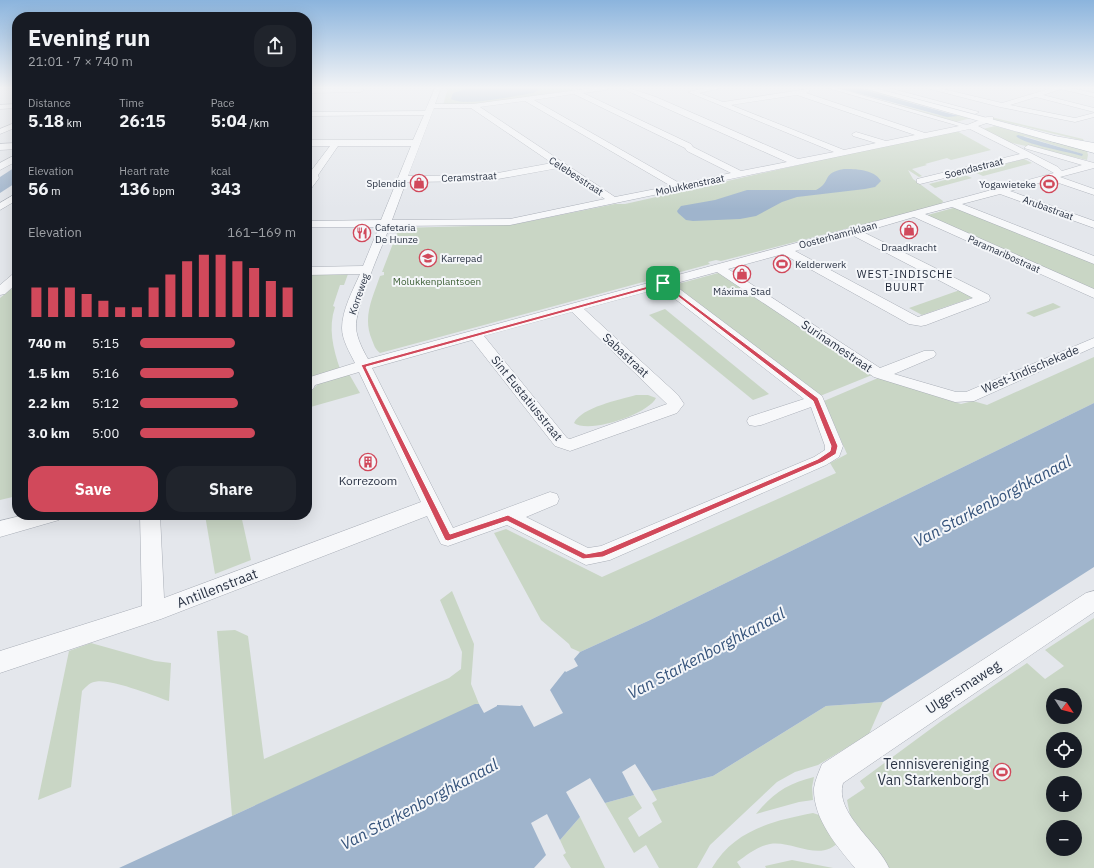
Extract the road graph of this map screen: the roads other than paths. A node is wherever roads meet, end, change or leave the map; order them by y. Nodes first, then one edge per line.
1 (422, 129) edge
2 (506, 129) edge
3 (579, 129) edge
4 (651, 129) edge
5 (720, 129) edge
6 (784, 129) edge
7 (903, 129) edge
8 (950, 129) edge
9 (973, 129) edge
10 (1018, 129) edge
11 (1023, 129) edge
12 (856, 134) dead end
13 (922, 135) junction
14 (1054, 139) junction
15 (312, 143) edge
16 (336, 143) junction
17 (416, 143) junction
18 (883, 143) junction
19 (1005, 143) junction
20 (1094, 145) edge
21 (0, 146) edge
22 (12, 146) edge
23 (1094, 150) edge
24 (842, 152) junction
25 (1028, 155) junction
26 (12, 160) edge
27 (796, 162) junction
28 (559, 165) junction
29 (1093, 165) edge
30 (0, 167) edge
31 (740, 174) junction
32 (1055, 175) junction
33 (402, 179) junction
34 (312, 181) edge
35 (920, 181) dead end
36 (680, 186) junction
37 (1002, 191) junction
38 (1094, 192) edge
39 (12, 199) edge
40 (614, 201) junction
41 (953, 204) junction
42 (0, 207) edge
43 (915, 214) junction
44 (312, 224) edge
45 (385, 224) junction
46 (1094, 225) edge
47 (853, 231) junction
48 (786, 250) junction
49 (1094, 260) edge
50 (719, 268) junction
51 (367, 270) junction
52 (312, 271) edge
53 (0, 275) edge
54 (12, 276) edge
55 (12, 280) edge
56 (663, 283) junction
57 (0, 291) edge
58 (1094, 294) edge
59 (574, 307) junction
60 (475, 334) junction
61 (1094, 342) edge
62 (929, 354) dead end
63 (363, 366) junction
64 (879, 374) junction
65 (312, 381) edge
66 (968, 397) joint
67 (816, 400) junction
68 (676, 404) joint
69 (756, 421) dead end
70 (550, 499) dead end
71 (432, 506) junction
72 (508, 517) junction
73 (33, 520) edge
74 (150, 520) edge
75 (0, 529) edge
76 (1094, 600) edge
77 (153, 612) junction
78 (0, 662) edge
79 (874, 868) edge

1 - 17 street, Korreweg
2 - 28 street, Celebesstraat
3 - 36 street
4 - 31 street
5 - 27 street
6 - 24 street
7 - 13 street
8 - 13 street, Molukkenstraat
9 - 19 street, Soendastraat
10 - 14 main road
11 - 20 main road
12 - 18 street
13 - 18 street, Molukkenstraat
14 - 20 main road
14 - 23 highway
15 - 16 street
16 - 17 street
16 - 34 street
17 - 33 street, Korreweg
18 - 24 street, Molukkenstraat
19 - 25 street, Soendastraat
19 - 29 street
21 - 22 street
24 - 27 street, Molukkenstraat
25 - 32 street, Soendastraat
25 - 35 street, Soendastraat
26 - 30 street
27 - 31 street, Molukkenstraat
28 - 33 street, Ceramstraat
28 - 40 street, Celebesstraat
29 - 32 street, Oosterhamriklaan
31 - 36 street, Molukkenstraat
32 - 37 street, Oosterhamriklaan
32 - 38 street, Soendastraat
33 - 45 street, Korreweg
36 - 40 street, Molukkenstraat
37 - 41 street, Oosterhamriklaan
37 - 46 street, Arubastraat
39 - 42 street
40 - 45 street, Molukkenstraat
41 - 43 street, Oosterhamriklaan
41 - 49 street
43 - 47 street, Oosterhamriklaan
43 - 58 street, Paramaribostraat
44 - 45 street, Molukkenstraat
45 - 51 street, Korreweg
47 - 48 street, Oosterhamriklaan
47 - 48 street
48 - 50 street, Oosterhamriklaan
50 - 56 street, Oosterhamriklaan
50 - 64 street, Surinamestraat
51 - 52 street
51 - 63 street, Korreweg
53 - 54 street
55 - 57 street
56 - 59 street, Oosterhamriklaan
56 - 67 street
59 - 60 street, Oosterhamriklaan
59 - 68 street, Sabastraat
60 - 63 street, Oosterhamriklaan
60 - 68 street, Sint Eustatiusstraat
61 - 66 street, West-Indischekade
62 - 64 street
63 - 65 street, Oosterhamriklaan
63 - 71 street, Korreweg
64 - 66 street, Surinamestraat
67 - 69 street
67 - 72 street
70 - 72 street
71 - 72 street, Korreweg
71 - 77 street, Antillenstraat
73 - 75 street
74 - 77 street
76 - 79 street, Ulgersmaweg
77 - 78 street, Antillenstraat

